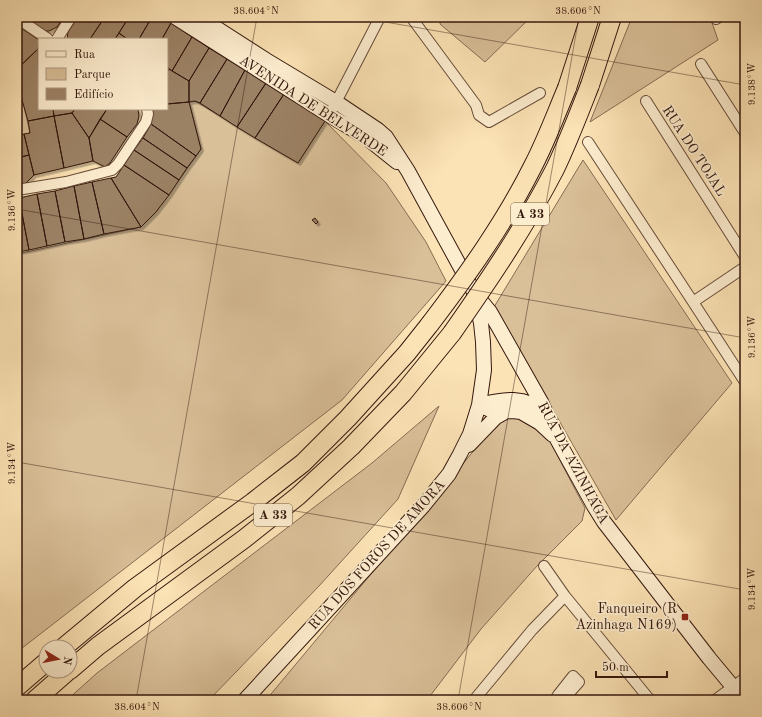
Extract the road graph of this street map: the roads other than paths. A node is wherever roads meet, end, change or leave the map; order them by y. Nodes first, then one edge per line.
1 (71, 17) edge
2 (175, 17) edge
3 (198, 17) edge
4 (380, 17) edge
5 (411, 17) edge
6 (590, 17) edge
7 (612, 17) edge
8 (17, 18) edge
9 (47, 38) edge
10 (58, 38) edge
11 (702, 64) dead end
12 (540, 93) dead end
13 (646, 101) dead end
14 (336, 102) junction
15 (147, 110) edge
16 (329, 115) junction
17 (745, 133) edge
18 (588, 142) dead end
19 (408, 171) junction
20 (17, 190) edge
21 (745, 257) edge
22 (745, 267) edge
23 (474, 292) junction
24 (693, 302) junction
25 (745, 382) edge
26 (479, 405) junction
27 (507, 411) junction
28 (547, 415) junction
29 (557, 439) junction
30 (460, 454) junction
31 (544, 566) dead end
32 (566, 596) junction
33 (73, 639) edge
34 (78, 663) edge
35 (38, 667) edge
36 (38, 668) edge
37 (745, 678) edge
38 (59, 679) edge
39 (17, 681) edge
40 (732, 686) junction
41 (17, 687) edge
42 (35, 700) edge
43 (245, 700) edge
44 (474, 700) edge
45 (556, 700) edge
46 (563, 700) edge
47 (650, 700) edge
48 (715, 700) edge
49 (744, 700) edge

1 - 10 street
2 - 16 main road, AVENIDA DE BELVERDE
3 - 14 main road, AVENIDA DE BELVERDE
4 - 14 street
5 - 12 street
6 - 33 highway, A 33, bridge
7 - 34 highway, A 33, bridge
8 - 9 street
11 - 17 street
13 - 21 street, RUA DO TOJAL
14 - 16 street
14 - 19 main road, AVENIDA DE BELVERDE
15 - 20 street
16 - 19 main road, AVENIDA DE BELVERDE
18 - 24 street
19 - 23 main road, RUA DOS FOROS DE AMORA
22 - 24 street
23 - 26 main road, RUA DOS FOROS DE AMORA
23 - 28 main road, RUA DA AZINHAGA
24 - 25 street
26 - 27 main road
26 - 28 main road
26 - 30 main road, RUA DOS FOROS DE AMORA
27 - 29 main road
27 - 30 main road
28 - 29 main road, RUA DA AZINHAGA
29 - 40 main road, RUA DA AZINHAGA
30 - 43 main road, RUA DOS FOROS DE AMORA
31 - 32 street
32 - 44 street
32 - 47 street
35 - 39 highway
36 - 41 highway
37 - 40 street
38 - 42 highway, A 33
40 - 48 street
40 - 49 main road, RUA DA AZINHAGA
45 - 46 street

